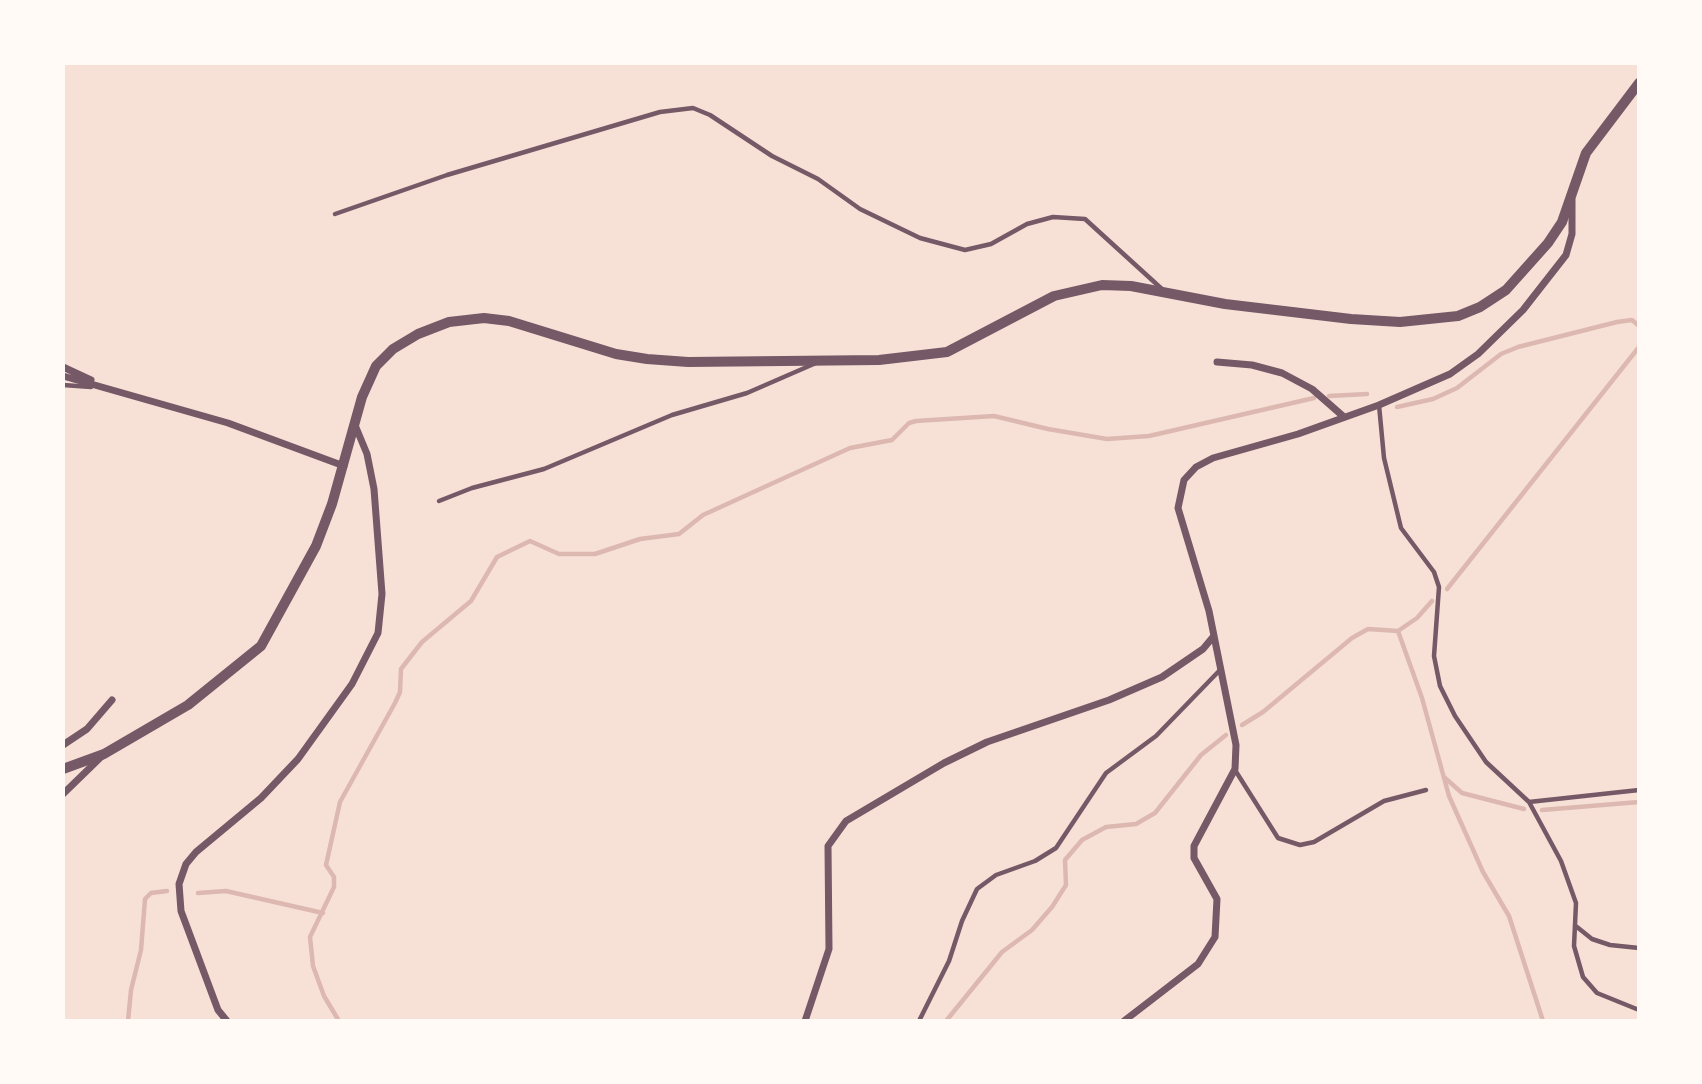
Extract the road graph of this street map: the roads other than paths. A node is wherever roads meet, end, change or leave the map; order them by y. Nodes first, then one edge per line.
1 (1639, 83) edge
2 (1572, 192) junction
3 (335, 214) dead end
4 (1164, 291) junction
5 (820, 362) junction
6 (1217, 362) dead end
7 (63, 367) edge
8 (63, 376) edge
9 (63, 385) edge
10 (109, 388) junction
11 (1379, 405) junction
12 (1344, 417) junction
13 (355, 424) junction
14 (344, 466) junction
15 (439, 501) dead end
16 (1213, 637) junction
17 (1220, 670) junction
18 (112, 700) dead end
19 (63, 745) edge
20 (104, 754) junction
21 (63, 769) edge
22 (1235, 769) junction
23 (1426, 790) dead end
24 (1639, 790) edge
25 (63, 794) edge
26 (1529, 802) junction
27 (1577, 927) junction
28 (1639, 947) edge
29 (1639, 1010) edge
30 (227, 1021) edge
31 (805, 1021) edge
32 (919, 1021) edge
33 (1124, 1021) edge

1 - 2 street
2 - 4 street
2 - 11 street
3 - 4 lane
4 - 5 street
5 - 13 street
5 - 15 lane
6 - 12 street
7 - 10 street
8 - 10 street
9 - 10 lane
10 - 14 street
11 - 12 street
11 - 26 lane
12 - 16 street
13 - 14 street
13 - 30 street
14 - 20 street
16 - 17 street
16 - 31 street
17 - 22 street
17 - 32 lane
18 - 19 street
20 - 21 street
20 - 25 street
22 - 23 lane
22 - 33 street
24 - 26 lane
26 - 27 lane
27 - 28 lane
27 - 29 lane

